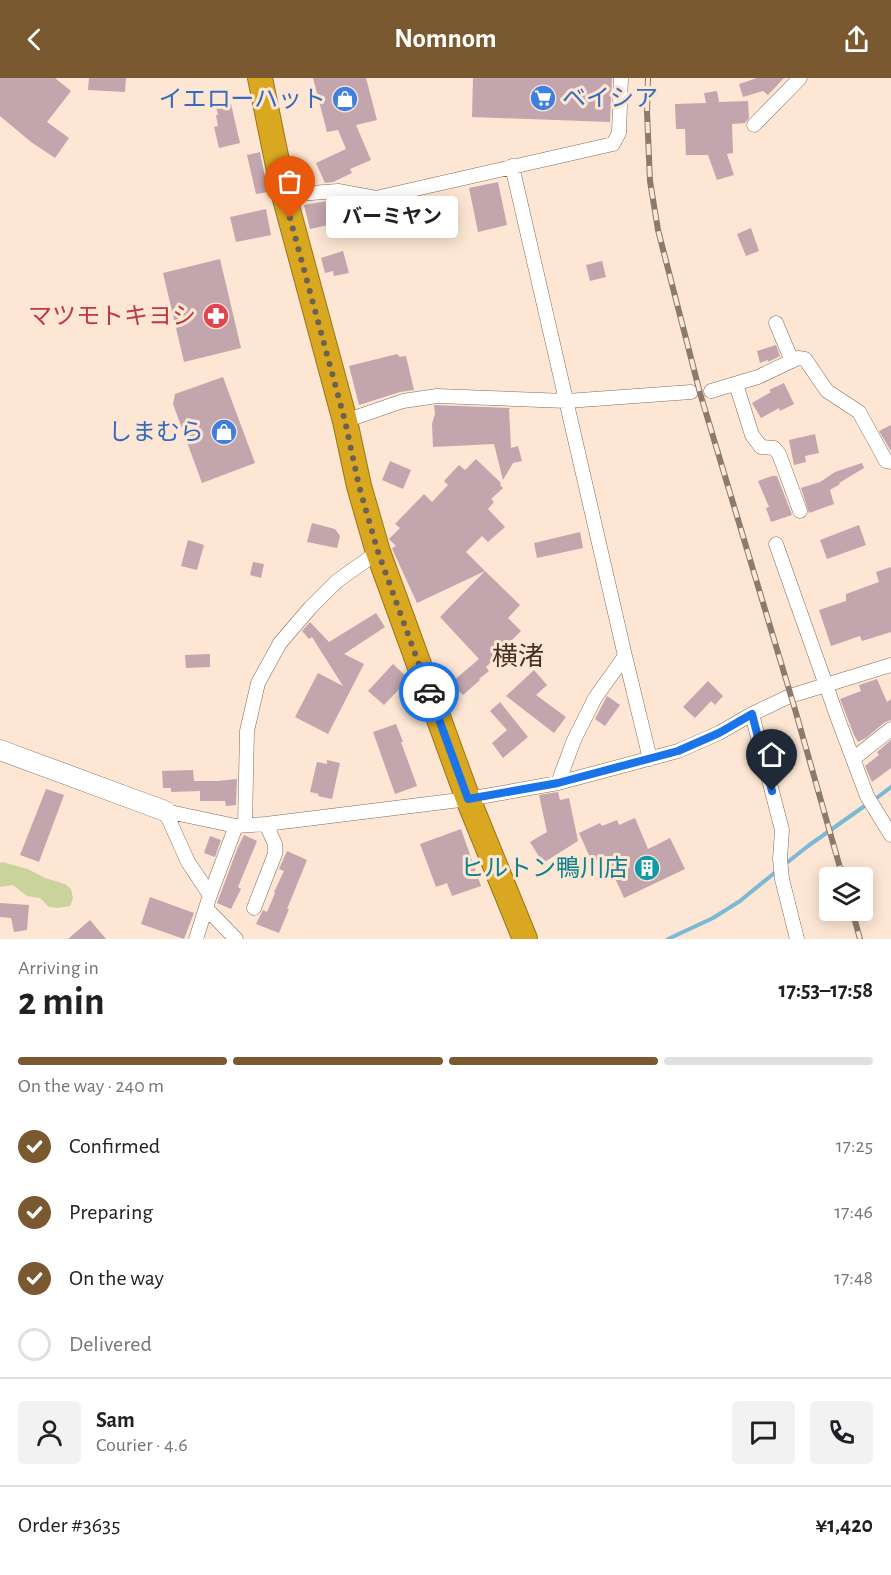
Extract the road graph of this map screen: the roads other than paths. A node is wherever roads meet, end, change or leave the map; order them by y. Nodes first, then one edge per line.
1 (260, 78) edge
2 (621, 78) edge
3 (800, 78) edge
4 (754, 125) dead end
5 (512, 166) junction
6 (284, 195) junction
7 (776, 323) dead end
8 (792, 361) junction
9 (736, 384) junction
10 (711, 391) dead end
11 (690, 392) dead end
12 (567, 401) junction
13 (345, 421) junction
14 (891, 462) edge
15 (800, 511) dead end
16 (776, 544) dead end
17 (378, 552) junction
18 (625, 656) junction
19 (891, 665) edge
20 (825, 685) junction
21 (752, 714) junction
22 (891, 729) edge
23 (0, 750) edge
24 (650, 759) junction
25 (853, 759) junction
26 (558, 783) junction
27 (468, 799) junction
28 (165, 811) junction
29 (266, 824) junction
30 (241, 826) junction
31 (891, 835) edge
32 (208, 902) junction
33 (254, 908) dead end
34 (196, 939) edge
35 (236, 939) edge
36 (525, 939) edge
37 (797, 939) edge

1 - 6 highway
2 - 5 street
3 - 4 street
5 - 6 street
5 - 12 street
6 - 13 highway
7 - 8 street
8 - 9 street
8 - 14 street
9 - 10 street
9 - 15 street
11 - 12 street
12 - 13 street
12 - 18 street
13 - 17 highway
16 - 20 street
17 - 27 highway
17 - 30 street
18 - 24 street
18 - 26 street
19 - 20 street
20 - 21 street
20 - 25 street
21 - 24 street
21 - 37 street
22 - 25 street
23 - 28 street
24 - 26 street
25 - 31 street
26 - 27 street
27 - 29 street
27 - 36 highway
28 - 30 street
28 - 32 street
29 - 30 street
29 - 33 street
30 - 32 street
32 - 34 street
32 - 35 street

